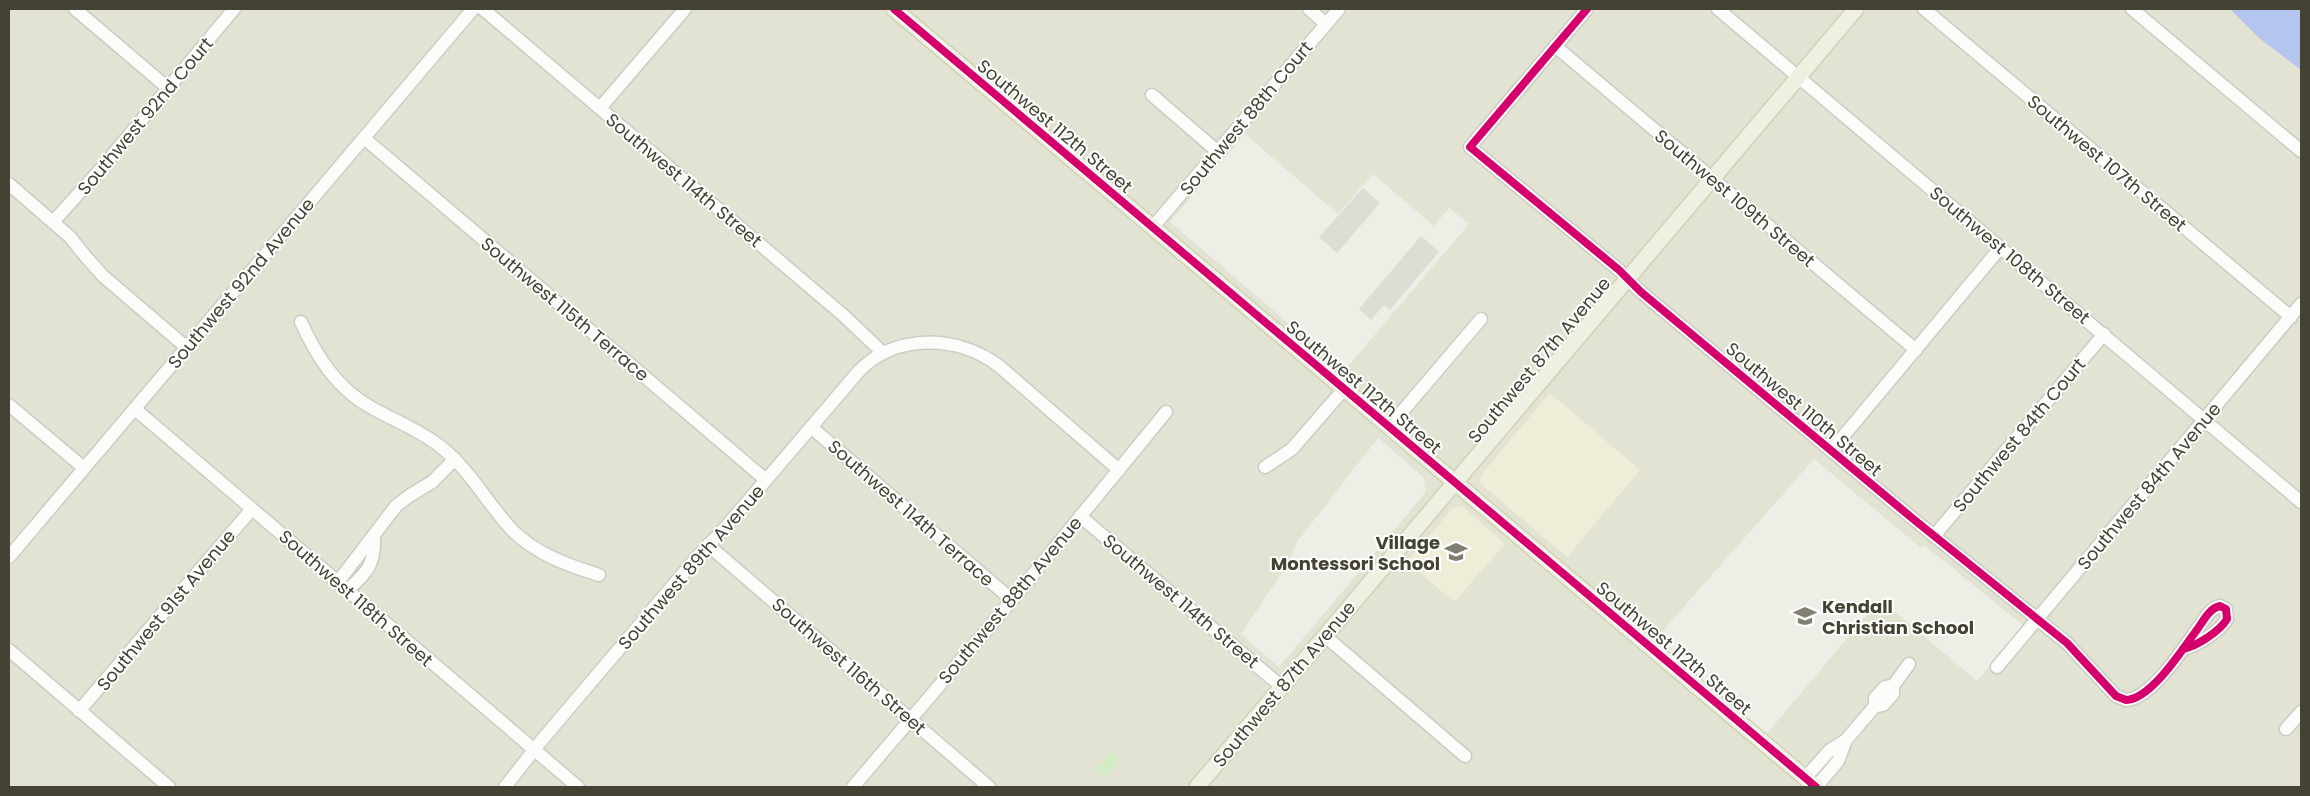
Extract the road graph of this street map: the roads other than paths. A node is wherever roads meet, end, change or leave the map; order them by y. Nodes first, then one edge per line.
1 (75, 9) edge
2 (234, 9) edge
3 (473, 9) edge
4 (483, 9) edge
5 (685, 9) edge
6 (894, 9) edge
7 (1309, 9) edge
8 (1338, 9) edge
9 (1587, 9) edge
10 (1718, 9) edge
11 (1856, 9) edge
12 (1924, 9) edge
13 (2132, 9) edge
14 (1326, 24) junction
15 (1555, 46) junction
16 (1798, 77) junction
17 (168, 89) junction
18 (1152, 95) dead end
19 (600, 108) junction
20 (364, 138) junction
21 (2301, 151) edge
22 (1218, 152) junction
23 (1712, 179) junction
24 (9, 184) edge
25 (54, 222) junction
26 (1152, 228) junction
27 (2001, 247) junction
28 (1628, 278) junction
29 (2301, 304) edge
30 (2291, 316) junction
31 (1480, 319) dead end
32 (301, 322) dead end
33 (2104, 334) junction
34 (186, 347) junction
35 (1916, 350) junction
36 (883, 353) junction
37 (1344, 389) junction
38 (9, 405) edge
39 (135, 409) junction
40 (1166, 412) dead end
41 (2205, 420) junction
42 (811, 427) junction
43 (1389, 427) junction
44 (1831, 451) junction
45 (454, 459) junction
46 (1265, 467) dead end
47 (84, 468) junction
48 (1119, 470) junction
49 (766, 480) junction
50 (1455, 483) junction
51 (2301, 502) edge
52 (252, 509) junction
53 (1080, 516) junction
54 (1934, 536) junction
55 (708, 545) junction
56 (9, 557) edge
57 (599, 575) dead end
58 (343, 586) junction
59 (1012, 600) junction
60 (2037, 620) junction
61 (1325, 636) junction
62 (2183, 649) dead end
63 (9, 650) edge
64 (1910, 664) dead end
65 (1997, 667) dead end
66 (1282, 686) junction
67 (79, 711) junction
68 (2301, 712) edge
69 (911, 719) junction
70 (2286, 729) dead end
71 (534, 750) junction
72 (1465, 756) dead end
73 (1813, 784) edge
74 (164, 786) edge
75 (505, 787) edge
76 (578, 787) edge
77 (853, 787) edge
78 (989, 787) edge
79 (1197, 787) edge

1 - 17 street
2 - 17 street, Southwest 92nd Court
3 - 20 street, Southwest 92nd Avenue
4 - 19 street, Southwest 114th Street
5 - 19 street
6 - 26 main road, Southwest 112th Street
7 - 14 street
8 - 14 street, Southwest 88th Court
9 - 15 street
10 - 16 street, Southwest 108th Street
11 - 16 main road, Southwest 87th Avenue
12 - 30 street, Southwest 107th Street
13 - 21 street
14 - 22 street, Southwest 88th Court
15 - 23 street, Southwest 109th Street
15 - 28 street, Southwest 110th Street
16 - 23 main road, Southwest 87th Avenue
16 - 27 street, Southwest 108th Street
17 - 25 street, Southwest 92nd Court
18 - 22 street
19 - 36 street, Southwest 114th Street
20 - 34 street, Southwest 92nd Avenue
20 - 49 street, Southwest 115th Terrace
22 - 26 street, Southwest 88th Court
23 - 28 main road, Southwest 87th Avenue
23 - 35 street, Southwest 109th Street
24 - 25 street
25 - 34 street
26 - 37 main road, Southwest 112th Street
27 - 33 street, Southwest 108th Street
27 - 35 street
28 - 44 street, Southwest 110th Street
28 - 50 main road, Southwest 87th Avenue
29 - 30 street, Southwest 84th Avenue
30 - 41 street, Southwest 84th Avenue
31 - 43 street
32 - 45 street
33 - 41 street, Southwest 108th Street
33 - 54 street, Southwest 84th Court
34 - 39 street, Southwest 92nd Avenue
35 - 44 street
36 - 42 street, Southwest 89th Avenue
36 - 48 street
37 - 43 main road, Southwest 112th Street
37 - 46 street
38 - 47 street
39 - 47 street, Southwest 92nd Avenue
39 - 52 street, Southwest 118th Street
40 - 48 street, Southwest 88th Avenue
41 - 51 street, Southwest 108th Street
41 - 60 street, Southwest 84th Avenue
42 - 49 street, Southwest 89th Avenue
42 - 59 street, Southwest 114th Terrace
43 - 50 main road, Southwest 112th Street
44 - 54 street, Southwest 110th Street
45 - 57 street
45 - 58 street
47 - 56 street, Southwest 92nd Avenue
48 - 53 street, Southwest 88th Avenue
49 - 55 street, Southwest 89th Avenue
50 - 61 main road, Southwest 87th Avenue
50 - 73 main road, Southwest 112th Street
52 - 58 street, Southwest 118th Street
52 - 67 street, Southwest 91st Avenue
53 - 59 street, Southwest 88th Avenue
53 - 66 street, Southwest 114th Street
54 - 60 street, Southwest 110th Street
55 - 69 street, Southwest 116th Street
55 - 71 street, Southwest 89th Avenue
58 - 71 street, Southwest 118th Street
59 - 69 street, Southwest 88th Avenue
60 - 62 street, Southwest 110th Street
60 - 65 street, Southwest 84th Avenue
61 - 66 main road, Southwest 87th Avenue
61 - 72 street
63 - 67 street
64 - 73 street
66 - 79 main road, Southwest 87th Avenue
67 - 74 street
68 - 70 street
69 - 77 street, Southwest 88th Avenue
69 - 78 street, Southwest 116th Street
71 - 75 street, Southwest 89th Avenue
71 - 76 street, Southwest 118th Street

